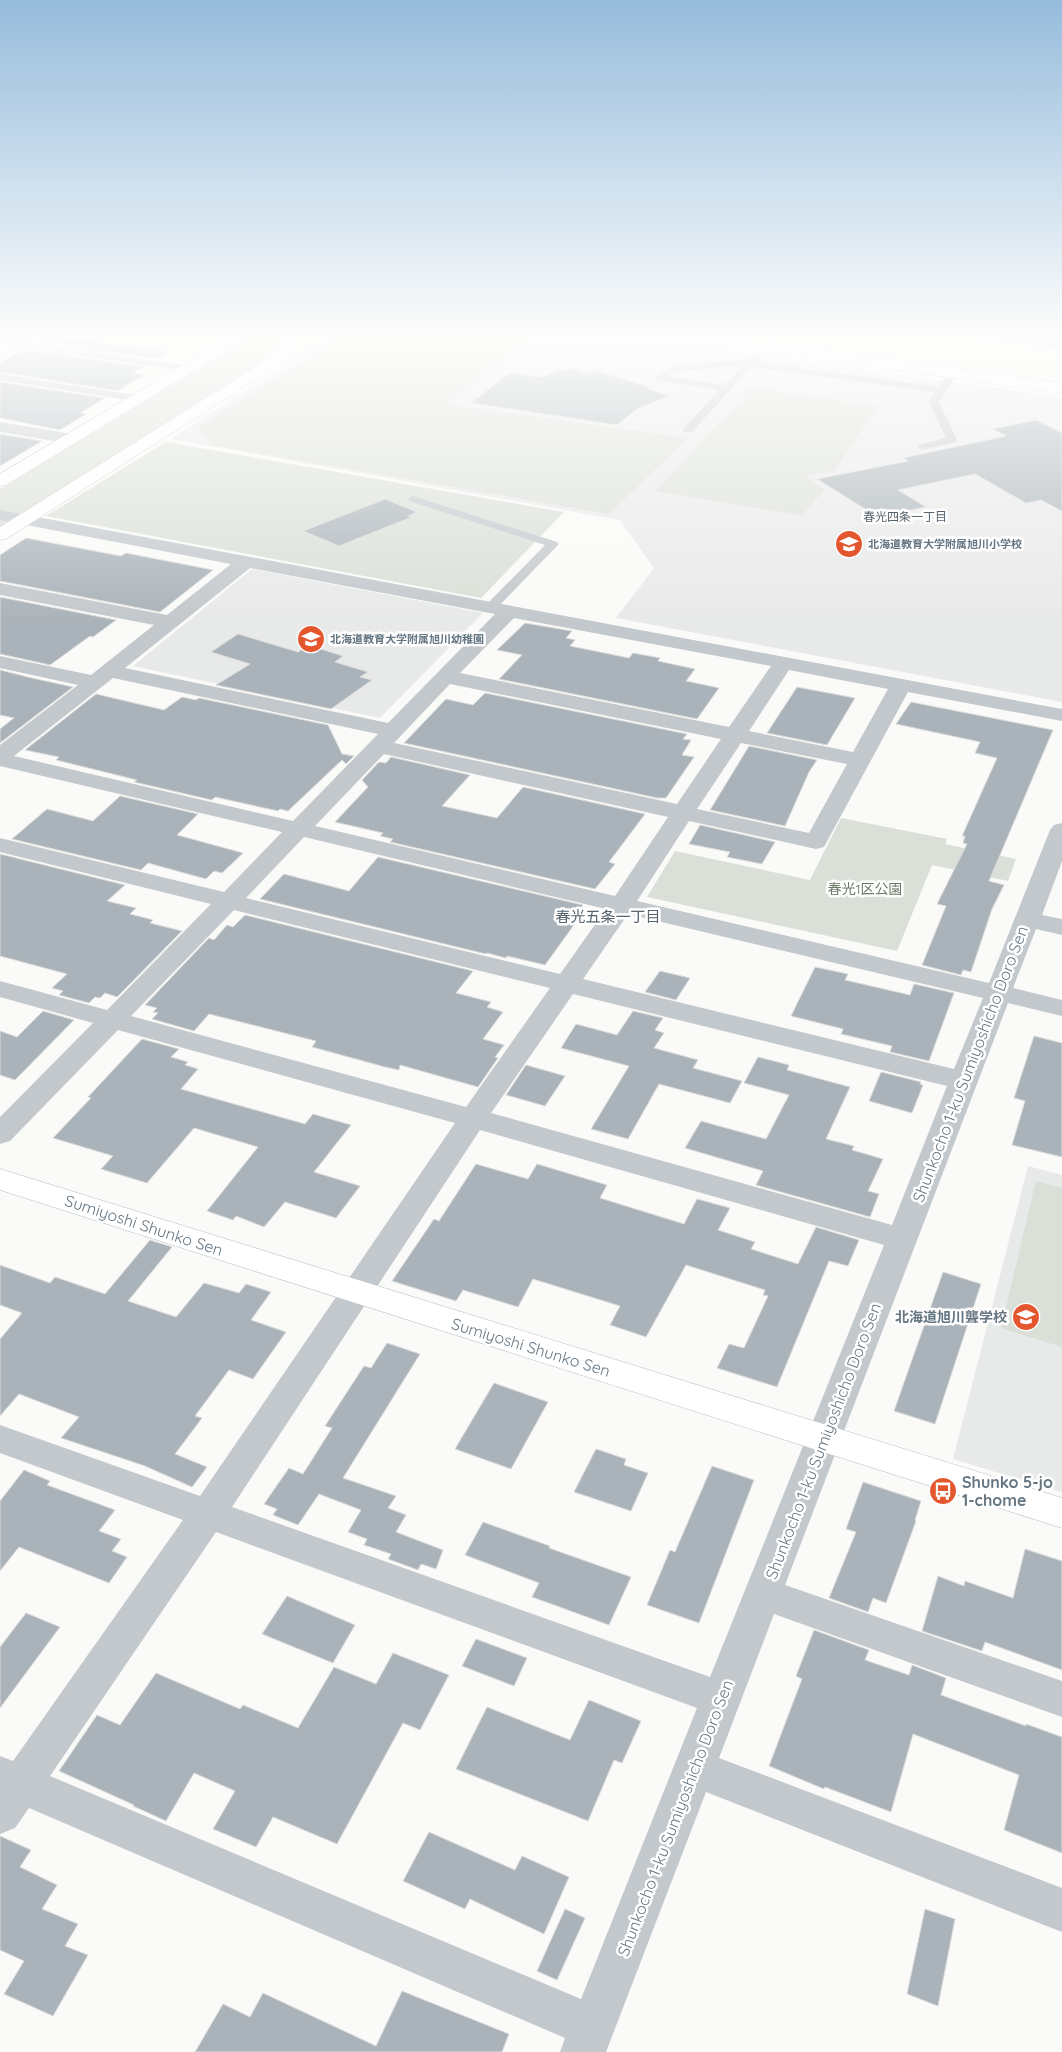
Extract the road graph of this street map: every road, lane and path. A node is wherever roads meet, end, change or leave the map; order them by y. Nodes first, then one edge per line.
1 (17, 430) edge
2 (88, 430) edge
3 (166, 430) edge
4 (947, 430) edge
5 (72, 439) junction
6 (922, 447) dead end
7 (0, 481) edge
8 (413, 499) dead end
9 (0, 515) edge
10 (24, 520) junction
11 (0, 534) edge
12 (247, 561) junction
13 (0, 589) edge
14 (500, 610) junction
15 (170, 622) junction
16 (0, 662) edge
17 (784, 662) junction
18 (102, 676) junction
19 (447, 677) junction
20 (901, 685) junction
21 (1062, 715) edge
22 (734, 735) junction
23 (386, 738) junction
24 (858, 760) junction
25 (2, 761) edge
26 (683, 813) junction
27 (299, 829) junction
28 (1062, 830) edge
29 (0, 845) edge
30 (230, 900) junction
31 (621, 905) junction
32 (1027, 919) junction
33 (1062, 927) edge
34 (566, 983) junction
35 (0, 989) edge
36 (999, 993) junction
37 (1062, 1008) edge
38 (111, 1020) junction
39 (964, 1082) junction
40 (473, 1118) junction
41 (0, 1134) edge
42 (0, 1179) edge
43 (902, 1239) junction
44 (356, 1293) junction
45 (824, 1437) junction
46 (0, 1438) edge
47 (1062, 1513) edge
48 (208, 1515) junction
49 (763, 1594) junction
50 (1062, 1699) edge
51 (722, 1700) junction
52 (695, 1768) junction
53 (7, 1791) edge
54 (1062, 1910) edge
55 (588, 2040) edge

1 - 5 street
2 - 5 street
3 - 10 street
4 - 6 lane
5 - 7 street
8 - 14 lane
9 - 10 street
10 - 11 street
10 - 12 street
12 - 14 street
12 - 15 street
13 - 15 street
14 - 17 street
14 - 19 street
15 - 18 street
16 - 18 street
17 - 20 street
17 - 22 street
18 - 23 street
18 - 25 street
19 - 22 street
19 - 23 street
20 - 21 street
20 - 24 street
22 - 24 street
22 - 26 street
23 - 26 street
23 - 27 street
24 - 26 street
25 - 27 street
26 - 31 street
27 - 30 street
27 - 31 street
28 - 32 street, Shunkocho 1-ku Sumiyoshicho Doro Sen
29 - 30 street
30 - 34 street
30 - 38 street
31 - 34 street
31 - 36 street
32 - 33 street
32 - 36 street, Shunkocho 1-ku Sumiyoshicho Doro Sen
34 - 39 street
34 - 40 street
35 - 38 street
36 - 37 street
36 - 39 street, Shunkocho 1-ku Sumiyoshicho Doro Sen
38 - 40 street
38 - 41 street
39 - 43 street, Shunkocho 1-ku Sumiyoshicho Doro Sen
40 - 43 street
40 - 44 street
42 - 44 street, Sumiyoshi Shunko Sen
43 - 45 street, Shunkocho 1-ku Sumiyoshicho Doro Sen
44 - 45 street, Sumiyoshi Shunko Sen
44 - 48 street
45 - 47 street, Sumiyoshi Shunko Sen
45 - 49 street, Shunkocho 1-ku Sumiyoshicho Doro Sen
46 - 48 street
48 - 51 street
48 - 53 street
49 - 50 street
49 - 51 street, Shunkocho 1-ku Sumiyoshicho Doro Sen
51 - 52 street, Shunkocho 1-ku Sumiyoshicho Doro Sen
52 - 54 street
52 - 55 street, Shunkocho 1-ku Sumiyoshicho Doro Sen
53 - 55 street

